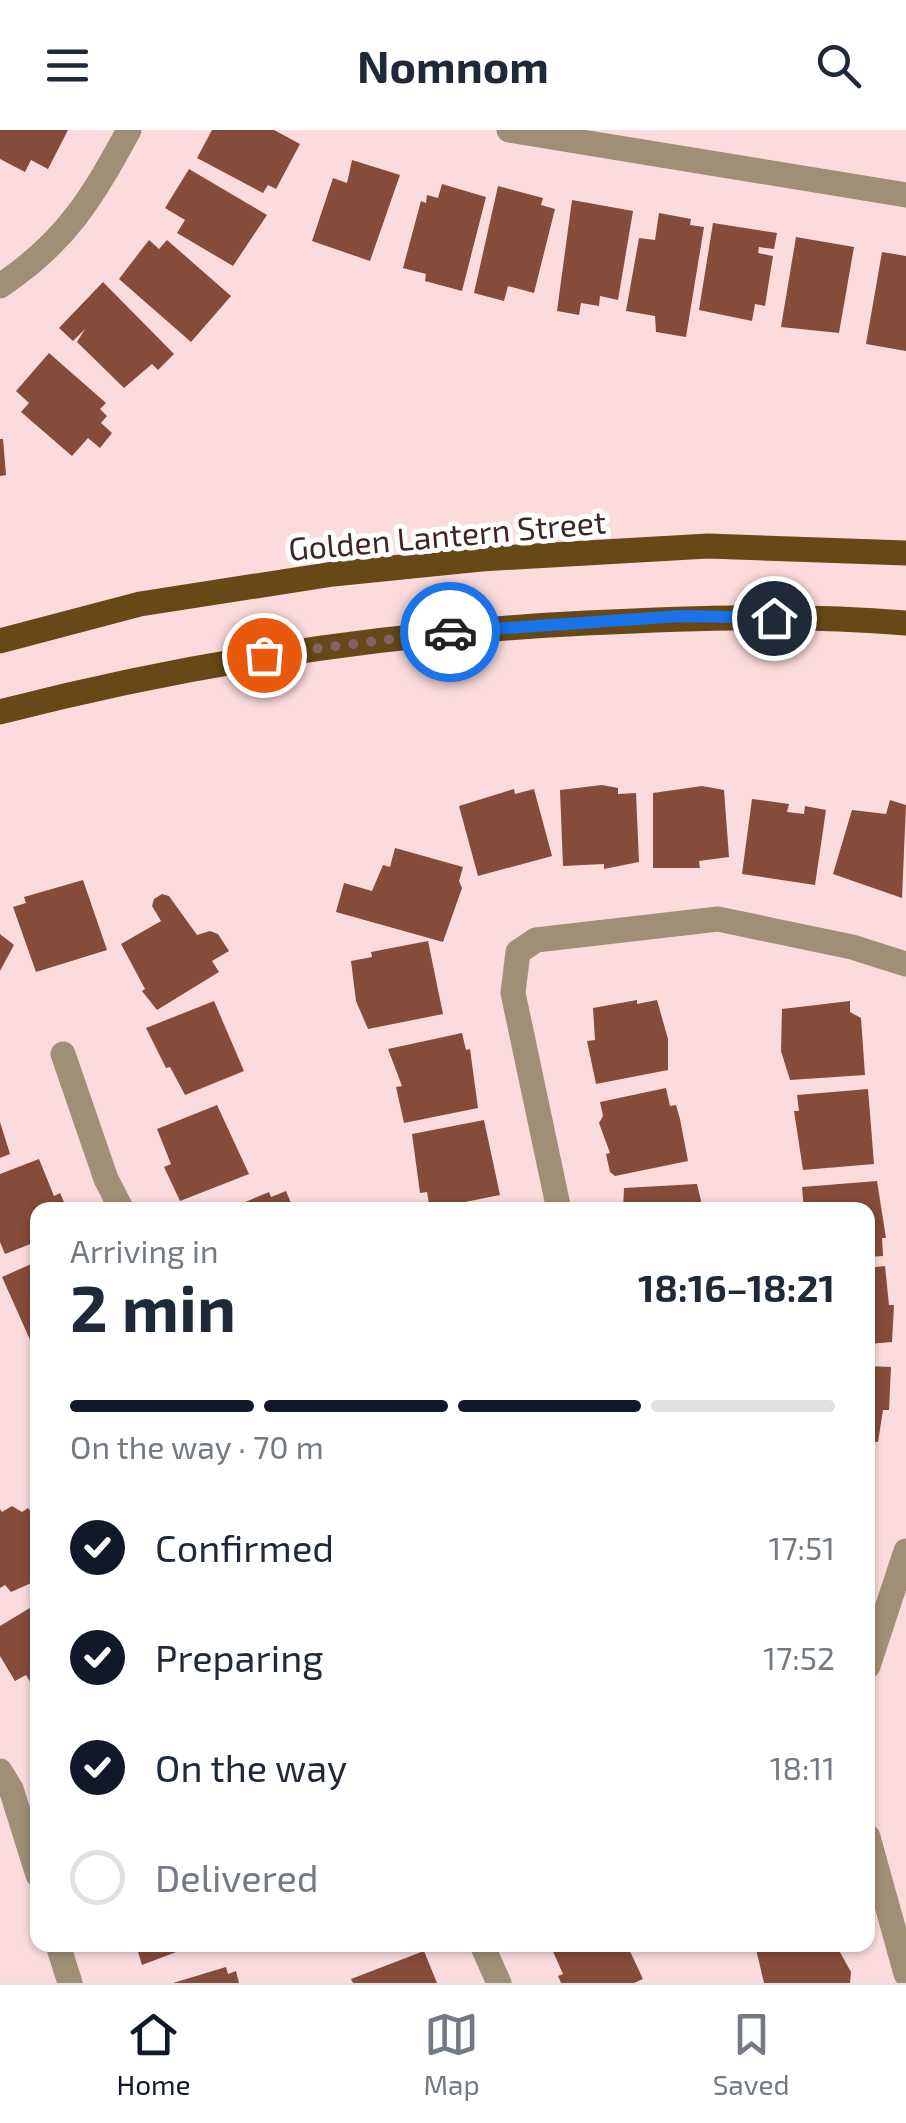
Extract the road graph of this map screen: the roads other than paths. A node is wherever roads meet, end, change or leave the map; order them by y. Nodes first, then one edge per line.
1 (129, 130) edge
2 (509, 130) edge
3 (906, 195) edge
4 (0, 286) edge
5 (906, 553) edge
6 (906, 623) edge
7 (0, 641) edge
8 (0, 712) edge
9 (906, 964) edge
10 (63, 1054) dead end
11 (118, 1202) edge
12 (558, 1202) edge
13 (906, 1551) edge
14 (875, 1645) edge
15 (0, 1771) edge
16 (30, 1849) edge
17 (875, 1862) edge
18 (60, 1952) edge
19 (485, 1952) edge
20 (906, 1974) edge
21 (70, 1983) edge
22 (499, 1983) edge

1 - 4 street
2 - 3 street
5 - 7 main road, Golden Lantern Street
6 - 8 main road
9 - 12 street
10 - 11 street
13 - 14 street
15 - 16 street
17 - 20 street
18 - 21 street
19 - 22 street

